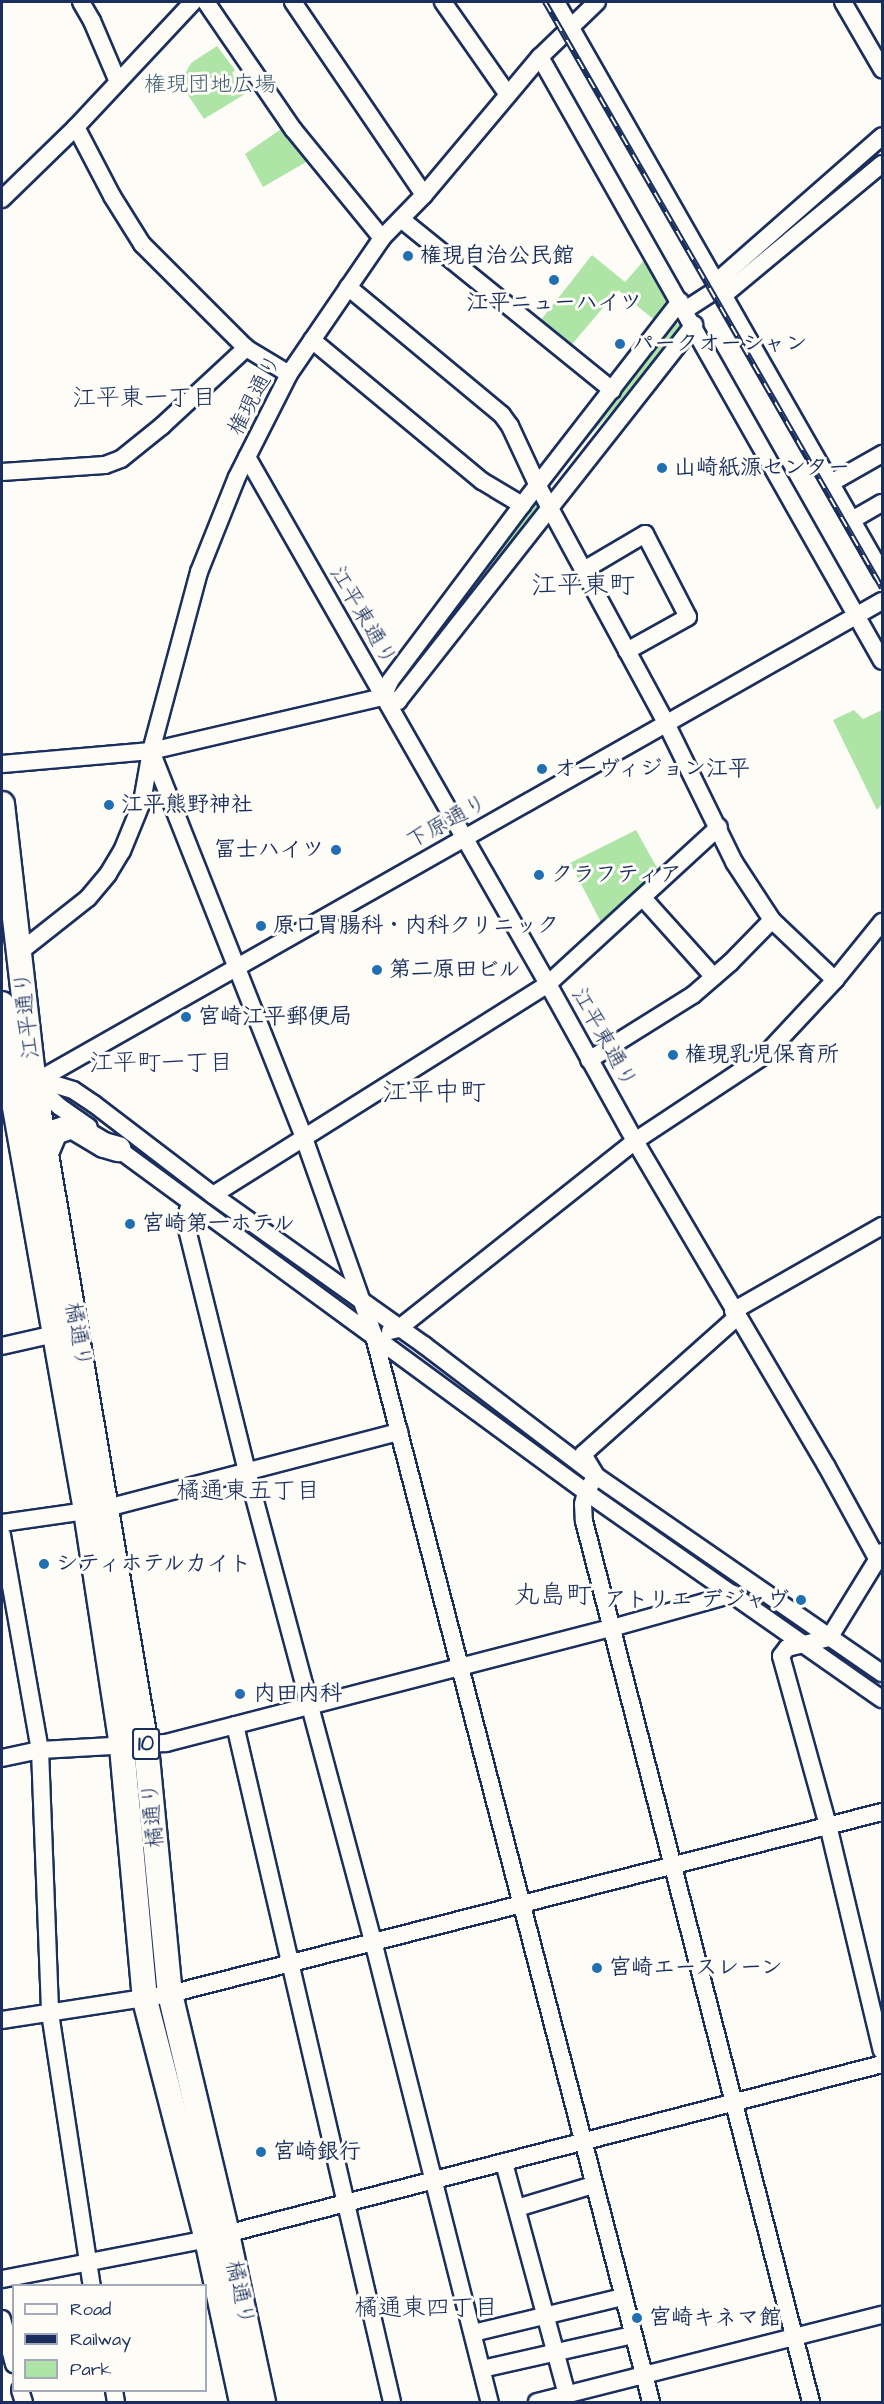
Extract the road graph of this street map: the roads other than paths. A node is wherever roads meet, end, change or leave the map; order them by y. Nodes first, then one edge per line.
1 (81, 2) edge
2 (193, 2) edge
3 (206, 2) edge
4 (293, 2) edge
5 (443, 2) edge
6 (556, 2) edge
7 (597, 2) edge
8 (843, 2) edge
9 (571, 28) junction
10 (540, 57) junction
11 (882, 69) edge
12 (118, 82) junction
13 (508, 95) junction
14 (76, 128) junction
15 (882, 136) edge
16 (882, 164) edge
17 (424, 195) junction
18 (2, 199) edge
19 (401, 219) junction
20 (382, 238) junction
21 (348, 287) junction
22 (720, 288) junction
23 (683, 306) junction
24 (694, 325) junction
25 (312, 340) junction
26 (246, 348) junction
27 (289, 374) junction
28 (612, 390) junction
29 (882, 454) edge
30 (247, 457) junction
31 (2, 472) edge
32 (831, 483) junction
33 (538, 486) junction
34 (882, 503) edge
35 (522, 505) junction
36 (550, 509) junction
37 (852, 520) junction
38 (584, 570) junction
39 (882, 573) edge
40 (882, 601) edge
41 (858, 615) junction
42 (627, 651) junction
43 (882, 661) edge
44 (383, 697) junction
45 (667, 725) junction
46 (151, 751) junction
47 (2, 764) edge
48 (2, 804) edge
49 (719, 827) junction
50 (464, 838) junction
51 (643, 898) junction
52 (772, 920) junction
53 (882, 922) edge
54 (21, 951) junction
55 (236, 966) junction
56 (714, 977) junction
57 (835, 980) junction
58 (548, 984) junction
59 (2, 1004) edge
60 (589, 1060) junction
61 (16, 1085) edge
62 (304, 1138) junction
63 (635, 1141) junction
64 (118, 1149) junction
65 (46, 1153) junction
66 (213, 1195) junction
67 (190, 1203) junction
68 (882, 1226) edge
69 (365, 1304) junction
70 (735, 1314) junction
71 (398, 1329) junction
72 (55, 1334) junction
73 (374, 1335) junction
74 (2, 1346) edge
75 (399, 1432) junction
76 (247, 1471) junction
77 (596, 1476) junction
78 (586, 1492) junction
79 (97, 1509) junction
80 (2, 1523) edge
81 (2, 1535) edge
82 (880, 1555) edge
83 (733, 1594) junction
84 (612, 1628) junction
85 (829, 1638) junction
86 (803, 1642) junction
87 (460, 1666) junction
88 (882, 1673) edge
89 (882, 1700) edge
90 (311, 1705) junction
91 (235, 1725) junction
92 (146, 1746) junction
93 (122, 1747) junction
94 (40, 1750) junction
95 (2, 1758) edge
96 (882, 1812) edge
97 (828, 1825) junction
98 (673, 1866) junction
99 (521, 1904) junction
100 (373, 1941) junction
101 (290, 1964) junction
102 (170, 1994) junction
103 (145, 2000) junction
104 (50, 2013) junction
105 (2, 2020) edge
106 (882, 2051) edge
107 (882, 2064) edge
108 (734, 2103) junction
109 (582, 2143) junction
110 (504, 2163) junction
111 (435, 2180) junction
112 (593, 2185) junction
113 (345, 2203) junction
114 (517, 2208) junction
115 (217, 2236) junction
116 (87, 2264) junction
117 (2, 2279) edge
118 (92, 2284) edge
119 (623, 2297) junction
120 (547, 2315) junction
121 (882, 2315) edge
122 (2, 2319) edge
123 (473, 2333) junction
124 (633, 2335) junction
125 (794, 2337) junction
126 (555, 2352) junction
127 (12, 2356) edge
128 (482, 2369) junction
129 (644, 2375) junction
130 (567, 2395) junction
131 (242, 2403) edge
132 (263, 2403) edge
133 (392, 2403) edge
134 (490, 2403) edge
135 (537, 2403) edge
136 (651, 2403) edge
137 (811, 2403) edge

1 - 12 street
2 - 12 street
3 - 20 street
4 - 17 street
5 - 13 street
6 - 9 street
7 - 9 street, 権現通り
8 - 11 street
9 - 10 street, 権現通り
9 - 22 street
10 - 13 street, 権現通り
10 - 23 street
12 - 14 street
13 - 17 street, 権現通り
14 - 18 street
14 - 26 street
15 - 22 street
16 - 22 street
17 - 19 street, 権現通り
19 - 20 street, 権現通り
19 - 28 street
20 - 21 street, 権現通り
21 - 25 street, 権現通り
21 - 33 street
22 - 23 street
22 - 32 street
23 - 24 street
23 - 28 street
24 - 36 street
24 - 41 street
25 - 27 street, 権現通り
25 - 35 street
26 - 27 street
26 - 31 street
27 - 30 street, 権現通り
28 - 33 street
29 - 32 street
30 - 44 street, 江平東通り
30 - 46 street, 権現通り
32 - 37 street
33 - 35 street
33 - 36 street
34 - 37 street
35 - 44 street
36 - 38 street
36 - 44 street
37 - 39 street
38 - 42 street
38 - 42 street
40 - 41 street, 下原通り
41 - 43 street
41 - 45 street, 下原通り
42 - 45 street
44 - 46 street
44 - 50 street, 江平東通り
45 - 49 street
45 - 50 street, 下原通り
46 - 47 street
46 - 54 street, 権現通り
46 - 55 street
48 - 54 highway, 江平通り / 10
49 - 51 street
49 - 52 street
50 - 55 street, 下原通り
50 - 58 street, 江平東通り
51 - 56 street
51 - 58 street
52 - 56 street
52 - 57 street
53 - 57 street
54 - 61 highway, 江平通り / 10
55 - 61 street, 下原通り
55 - 62 street
56 - 60 street
57 - 63 street
58 - 60 street, 江平東通り
58 - 62 street
59 - 61 highway, 江平通り / 10
60 - 63 street, 江平東通り
61 - 64 street
61 - 65 highway, 橘通り / 10
61 - 66 street
61 - 72 highway, 橘通り / 10
62 - 66 street
62 - 69 street
63 - 70 street, 江平東通り
63 - 71 street
64 - 65 highway
64 - 67 street
65 - 79 highway, 橘通り / 10
66 - 69 street
67 - 73 street
67 - 76 street
68 - 70 street
69 - 71 street
69 - 73 street
70 - 77 street
70 - 82 street, 江平東通り
71 - 73 street
71 - 77 street
72 - 74 street
72 - 79 highway, 橘通り / 10
73 - 75 street
73 - 78 street
75 - 76 street
75 - 87 street
76 - 79 street
76 - 90 street
77 - 78 street
77 - 85 street
78 - 83 street
78 - 84 street
79 - 80 street
79 - 92 highway, 橘通り / 10
79 - 93 highway, 橘通り / 10
81 - 94 street
82 - 85 street, 江平東通り
83 - 84 street
83 - 86 street
84 - 87 street
84 - 98 street
85 - 86 street
85 - 88 street
86 - 89 street
86 - 97 street
87 - 90 street
87 - 99 street
90 - 91 street
90 - 100 street
91 - 92 street
91 - 101 street
92 - 93 street
92 - 102 highway, 橘通り / 10
93 - 94 street
93 - 103 highway, 橘通り / 10
94 - 95 street
94 - 104 street
96 - 97 street
97 - 98 street
97 - 106 street
98 - 99 street
98 - 108 street
99 - 100 street
99 - 109 street
100 - 101 street
100 - 111 street
101 - 102 street
101 - 113 street
102 - 103 street
102 - 115 highway, 橘通り / 10
103 - 104 street
103 - 115 highway, 橘通り / 10
104 - 105 street
104 - 116 street
107 - 108 street
108 - 109 street
108 - 125 street
109 - 110 street
109 - 112 street
110 - 111 street
110 - 114 street
111 - 113 street
111 - 123 street
112 - 114 street
112 - 119 street
113 - 115 street
113 - 133 street
114 - 120 street
115 - 116 street
115 - 131 highway, 橘通り / 10
115 - 132 highway, 橘通り / 10
116 - 117 street
116 - 118 street
119 - 120 street
119 - 124 street
120 - 123 street
120 - 126 street
121 - 125 street
122 - 127 street
123 - 128 street
124 - 126 street
124 - 129 street
125 - 129 street
125 - 137 street
126 - 128 street
126 - 130 street
128 - 134 street
129 - 130 street
129 - 136 street
130 - 135 street

